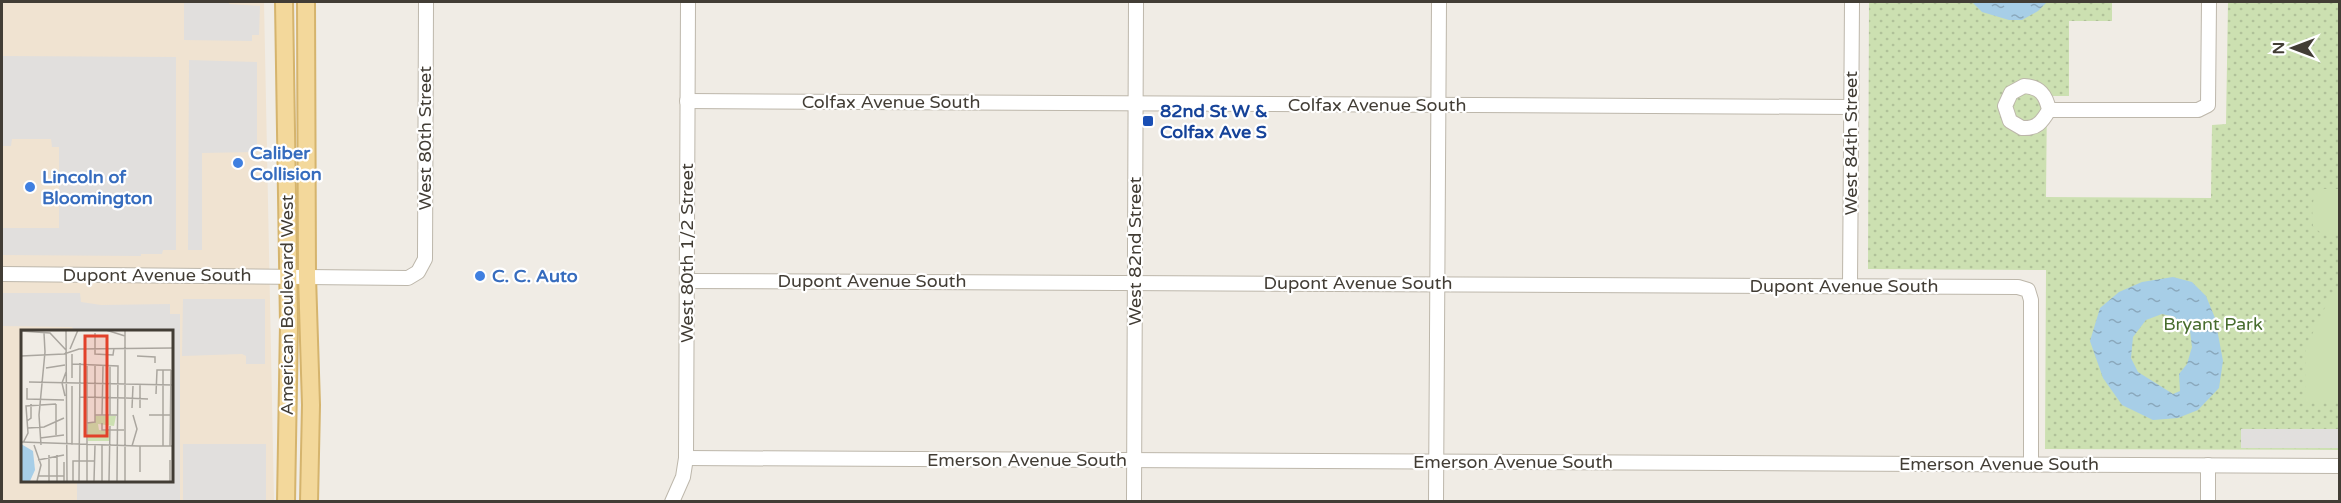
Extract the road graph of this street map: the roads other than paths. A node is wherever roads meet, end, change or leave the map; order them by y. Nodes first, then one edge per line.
1 (284, 2) edge
2 (306, 2) edge
3 (426, 2) edge
4 (688, 2) edge
5 (1136, 2) edge
6 (1439, 2) edge
7 (1852, 2) edge
8 (2209, 2) edge
9 (687, 101) junction
10 (1136, 104) junction
11 (1439, 106) junction
12 (1851, 107) junction
13 (2049, 110) dead end
14 (418, 272) joint
15 (2, 274) edge
16 (289, 276) junction
17 (307, 276) junction
18 (687, 281) junction
19 (1135, 281) junction
20 (1438, 284) junction
21 (1850, 285) junction
22 (686, 458) junction
23 (1135, 460) junction
24 (1437, 462) junction
25 (2031, 464) junction
26 (2208, 465) junction
27 (2340, 466) edge
28 (286, 501) edge
29 (309, 501) edge
30 (672, 501) edge
31 (1134, 501) edge
32 (1437, 501) edge
33 (2208, 501) edge

1 - 16 main road, American Boulevard West
2 - 17 main road, American Boulevard West
3 - 14 street, West 80th Street
4 - 9 street, West 80th 1/2 Street
5 - 10 street, West 82nd Street
6 - 11 street
7 - 12 street, West 84th Street
8 - 13 street
9 - 10 street, Colfax Avenue South
9 - 18 street, West 80th 1/2 Street
10 - 11 street, Colfax Avenue South
10 - 19 street, West 82nd Street
11 - 12 street, Colfax Avenue South
11 - 20 street
12 - 21 street, West 84th Street
14 - 17 street, Dupont Avenue South
15 - 16 street, Dupont Avenue South
16 - 17 street, Dupont Avenue South
16 - 28 main road, American Boulevard West
17 - 29 main road, American Boulevard West
18 - 19 street, Dupont Avenue South
18 - 22 street, West 80th 1/2 Street
19 - 20 street, Dupont Avenue South
19 - 23 street, West 82nd Street
20 - 21 street, Dupont Avenue South
20 - 24 street
21 - 25 street, Dupont Avenue South
22 - 23 street, Emerson Avenue South
22 - 30 street, West 80th 1/2 Street
23 - 24 street, Emerson Avenue South
23 - 31 street, West 82nd Street
24 - 25 street, Emerson Avenue South
24 - 32 street
25 - 26 street, Emerson Avenue South
26 - 27 street, Emerson Avenue South
26 - 33 street

